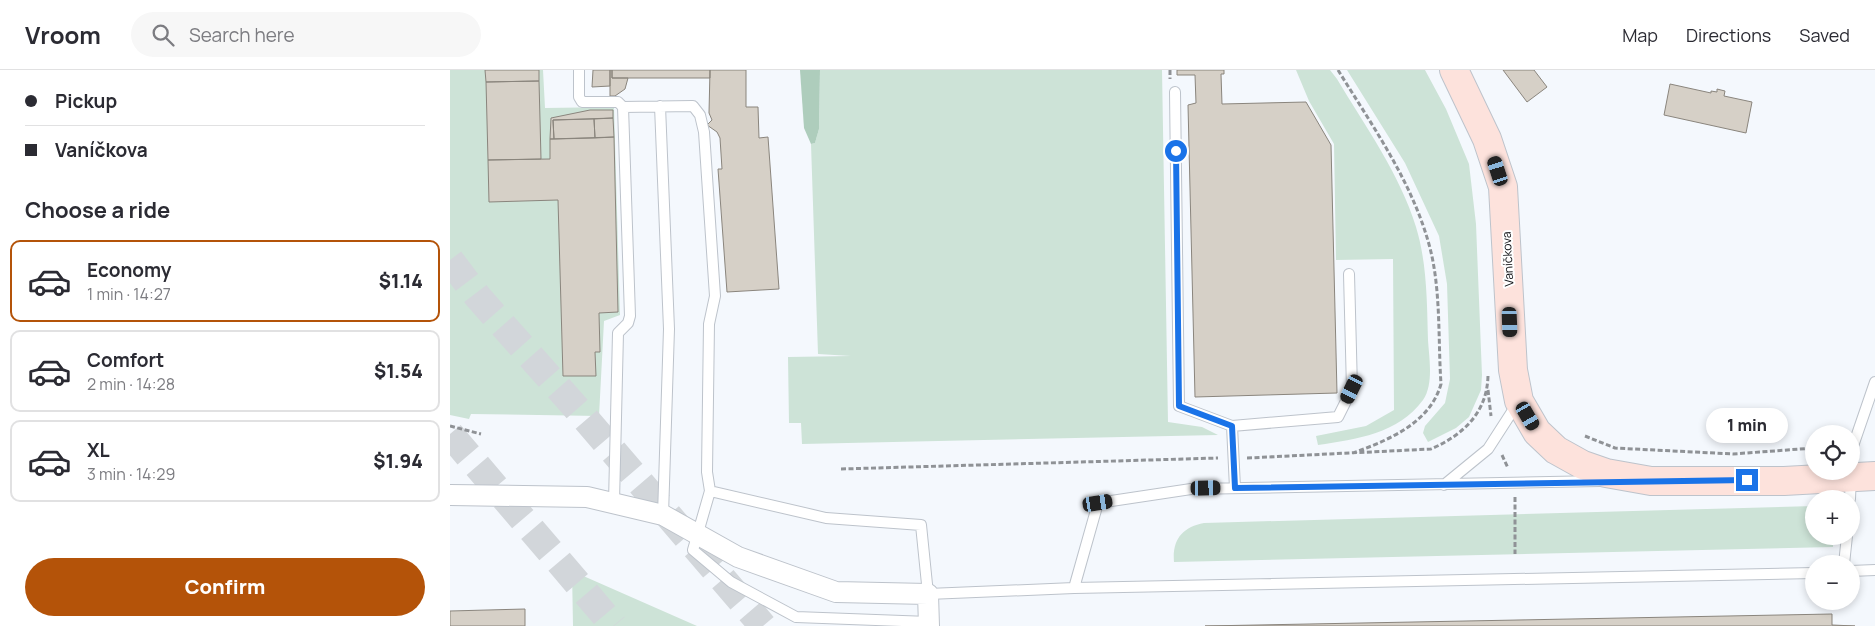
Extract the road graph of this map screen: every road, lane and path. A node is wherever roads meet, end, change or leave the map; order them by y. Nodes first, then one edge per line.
1 (579, 70) edge
2 (1338, 70) edge
3 (1454, 70) edge
4 (1175, 92) dead end
5 (660, 106) junction
6 (623, 107) junction
7 (1349, 274) dead end
8 (1488, 367) dead end
9 (1875, 382) edge
10 (1519, 401) junction
11 (450, 426) edge
12 (1232, 426) junction
13 (482, 434) dead end
14 (1582, 435) dead end
15 (1805, 449) edge
16 (1349, 454) junction
17 (1234, 458) junction
18 (840, 470) dead end
19 (1651, 481) junction
20 (1515, 482) junction
21 (1859, 484) edge
22 (1444, 485) junction
23 (1235, 488) junction
24 (710, 491) junction
25 (450, 495) edge
26 (614, 502) junction
27 (663, 515) junction
28 (698, 535) junction
29 (1515, 554) dead end
30 (1875, 570) edge
31 (1860, 571) edge
32 (1805, 573) edge
33 (1074, 588) junction
34 (928, 594) junction
35 (796, 622) edge
36 (929, 624) edge

1 - 6 lane
2 - 16 path
3 - 10 main road, Vaníčkova
4 - 12 lane
5 - 6 lane
5 - 24 lane
5 - 27 lane
6 - 26 lane
7 - 12 lane
8 - 16 path
9 - 21 lane
10 - 19 main road, Vaníčkova
10 - 22 lane
11 - 13 path
12 - 17 lane
14 - 15 path
16 - 17 path
17 - 18 path
17 - 23 lane
19 - 20 lane
19 - 21 main road, Vaníčkova
20 - 22 lane
20 - 29 path
22 - 23 lane
23 - 33 lane
24 - 28 lane
24 - 34 lane
25 - 26 street
26 - 27 street
27 - 28 street
28 - 34 street
28 - 35 lane
30 - 31 lane
32 - 33 lane
33 - 34 lane
34 - 36 street
35 - 36 lane

